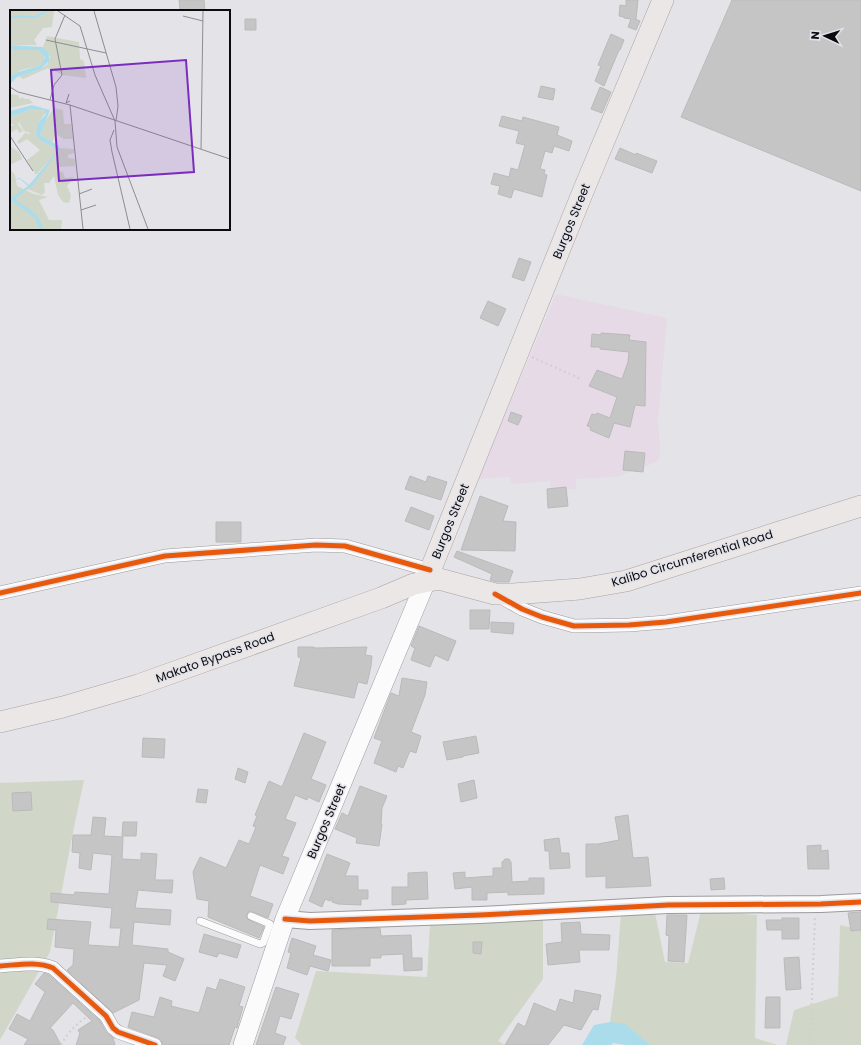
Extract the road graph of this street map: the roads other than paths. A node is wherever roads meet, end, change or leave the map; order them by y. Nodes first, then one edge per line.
1 (663, 0) edge
2 (861, 506) edge
3 (428, 575) junction
4 (0, 593) edge
5 (861, 593) edge
6 (495, 594) junction
7 (0, 722) edge
8 (861, 902) edge
9 (251, 916) dead end
10 (200, 921) dead end
11 (277, 929) junction
12 (0, 966) edge
13 (155, 1045) edge
14 (243, 1045) edge

1 - 3 main road, Burgos Street
2 - 6 main road, Kalibo Circumferential Road
3 - 4 street
3 - 6 main road, Kalibo Circumferential Road
3 - 7 main road, Makato Bypass Road
3 - 11 main road, Burgos Street
5 - 6 street
8 - 11 street
9 - 11 lane
10 - 11 lane
11 - 14 main road, Burgos Street
12 - 13 street

